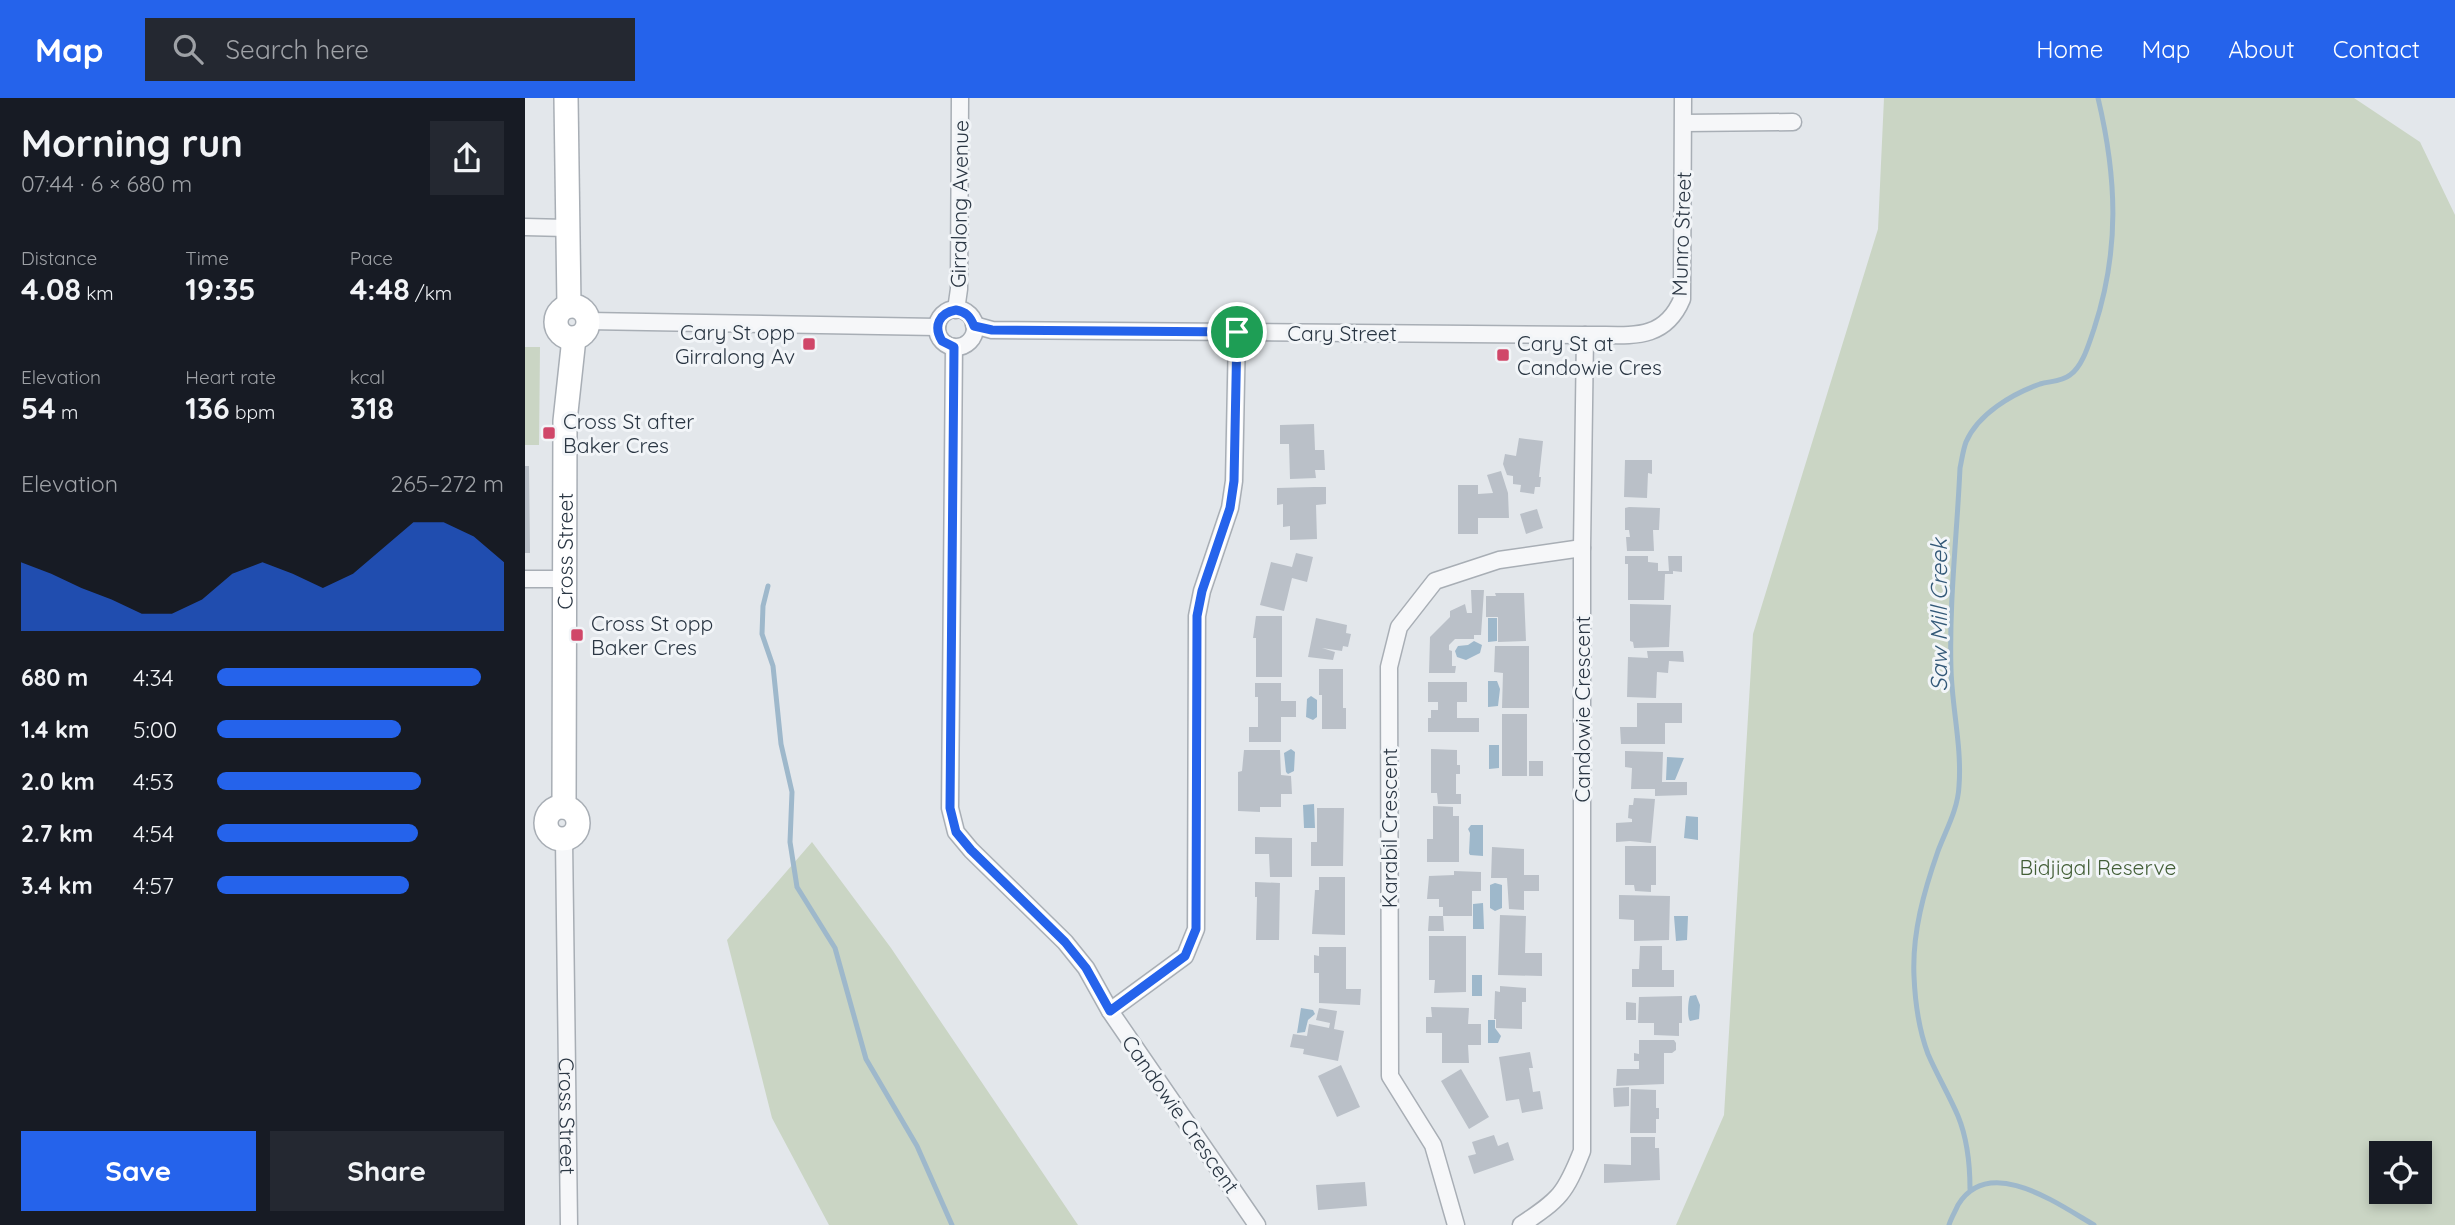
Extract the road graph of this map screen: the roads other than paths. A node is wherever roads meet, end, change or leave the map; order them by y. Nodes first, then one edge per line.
1 (566, 98) edge
2 (960, 98) edge
3 (1683, 98) edge
4 (1793, 122) dead end
5 (1684, 123) junction
6 (525, 227) edge
7 (566, 228) junction
8 (956, 310) junction
9 (974, 326) junction
10 (937, 327) junction
11 (581, 329) junction
12 (1237, 332) junction
13 (1585, 335) junction
14 (954, 347) junction
15 (1582, 548) junction
16 (525, 579) edge
17 (565, 579) junction
18 (564, 807) junction
19 (535, 822) edge
20 (564, 840) junction
21 (1110, 1011) junction
22 (569, 1225) edge
23 (1258, 1225) edge
24 (1456, 1225) edge
25 (1521, 1225) edge

1 - 7 street
2 - 8 street, Girralong Avenue
3 - 5 street, Munro Street
4 - 5 street
5 - 13 street, Munro Street
6 - 7 street
7 - 11 street
8 - 9 street
8 - 10 street
9 - 12 street, Cary Street
9 - 14 street
10 - 11 street
10 - 14 street
11 - 17 street, Cross Street
12 - 13 street, Cary Street
12 - 21 street
13 - 15 street, Candowie Crescent
14 - 21 street, Candowie Crescent
15 - 24 street, Karabil Crescent
15 - 25 street, Candowie Crescent
16 - 17 street
17 - 18 street, Cross Street
18 - 19 street
18 - 20 street, Cross Street
19 - 20 street
20 - 22 street, Cross Street
21 - 23 street, Candowie Crescent

